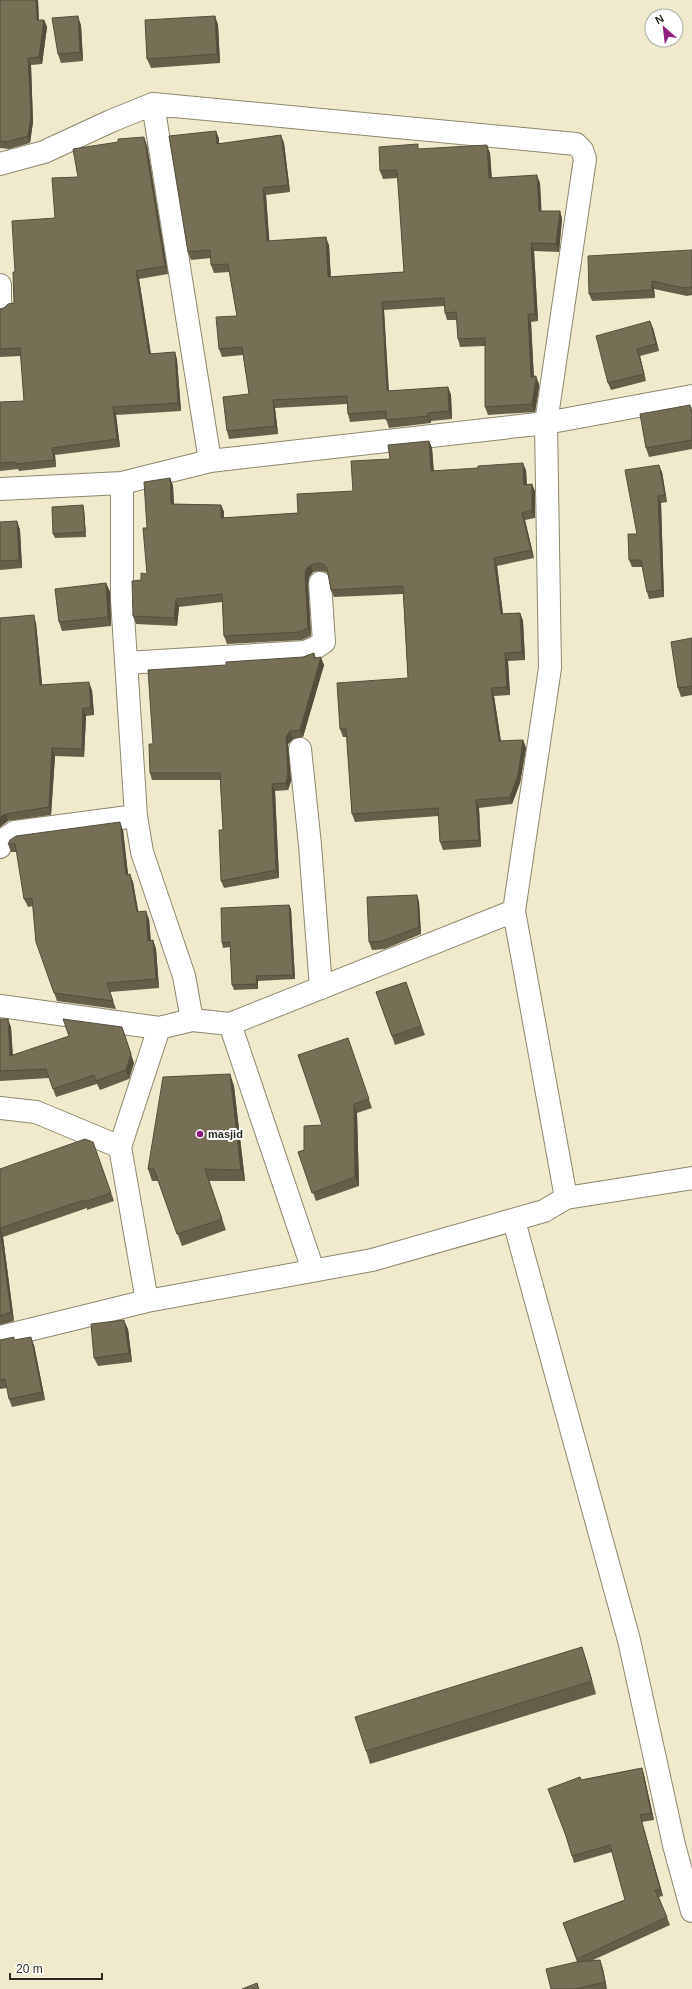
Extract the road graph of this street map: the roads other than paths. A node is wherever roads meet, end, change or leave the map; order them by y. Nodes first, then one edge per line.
1 (153, 104) junction
2 (0, 164) edge
3 (0, 285) edge
4 (0, 305) edge
5 (692, 396) edge
6 (546, 422) junction
7 (210, 461) junction
8 (122, 483) junction
9 (0, 489) edge
10 (320, 583) dead end
11 (126, 663) junction
12 (300, 749) dead end
13 (136, 816) junction
14 (0, 847) edge
15 (514, 911) junction
16 (321, 988) junction
17 (0, 1006) edge
18 (192, 1020) junction
19 (230, 1024) junction
20 (160, 1028) junction
21 (0, 1108) edge
22 (120, 1147) junction
23 (692, 1178) edge
24 (566, 1198) junction
25 (514, 1221) junction
26 (314, 1270) junction
27 (147, 1301) junction
28 (0, 1337) edge
29 (692, 1912) edge

1 - 2 street
1 - 6 street
1 - 7 street
3 - 4 street
5 - 6 street
6 - 7 street
6 - 15 street
7 - 8 street
8 - 9 street
8 - 11 street
10 - 11 street
11 - 13 street
12 - 16 street
13 - 14 street
13 - 18 street
15 - 16 street
15 - 24 street
16 - 19 street
17 - 20 street
18 - 19 street
18 - 20 street
19 - 26 street
20 - 22 street
21 - 22 street
22 - 27 street
23 - 24 street
24 - 25 street
25 - 26 street
25 - 29 street
26 - 27 street
27 - 28 street

